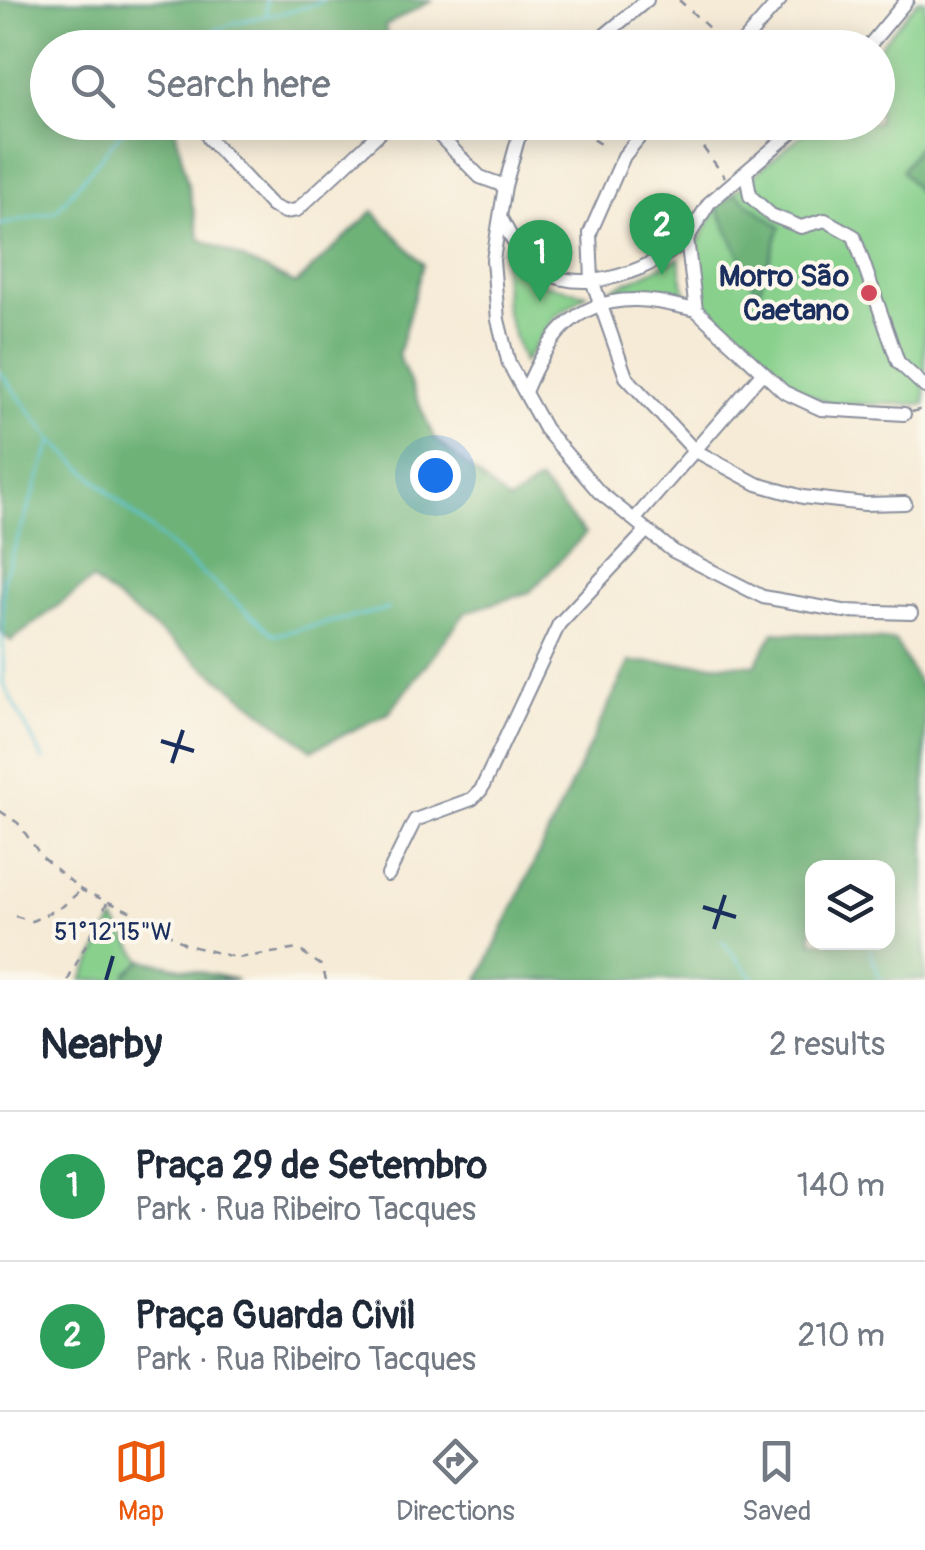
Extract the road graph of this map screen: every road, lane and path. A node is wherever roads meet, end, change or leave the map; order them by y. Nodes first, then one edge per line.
1 (647, 0) edge
2 (679, 0) edge
3 (780, 0) edge
4 (907, 0) edge
5 (610, 30) edge
6 (711, 30) edge
7 (754, 30) edge
8 (882, 30) edge
9 (210, 140) edge
10 (372, 140) edge
11 (444, 140) edge
12 (517, 140) edge
13 (594, 140) edge
14 (637, 140) edge
15 (697, 140) edge
16 (783, 140) edge
17 (603, 146) dead end
18 (746, 172) junction
19 (731, 185) junction
20 (504, 186) junction
21 (500, 216) junction
22 (687, 239) junction
23 (592, 280) junction
24 (599, 306) junction
25 (696, 310) junction
26 (763, 372) junction
27 (925, 387) edge
28 (525, 392) junction
29 (904, 414) dead end
30 (694, 450) junction
31 (904, 503) dead end
32 (634, 520) junction
33 (647, 530) junction
34 (911, 613) dead end
35 (0, 811) edge
36 (388, 875) dead end
37 (81, 890) junction
38 (108, 902) junction
39 (15, 916) dead end
40 (68, 980) edge
41 (326, 980) edge

1 - 5 street
2 - 6 path
3 - 7 street
4 - 8 street
9 - 10 street
11 - 20 street
12 - 20 street
13 - 17 path
14 - 23 street
15 - 19 path
16 - 18 street
18 - 19 street
18 - 27 street
19 - 22 street
20 - 21 street
21 - 23 street
21 - 28 street
22 - 23 street
22 - 25 street
23 - 24 street
24 - 25 street
24 - 28 street
24 - 30 street
25 - 26 street
26 - 29 street
26 - 30 street
28 - 32 street
30 - 31 street
30 - 32 street
32 - 33 street
33 - 34 street
33 - 36 street
35 - 37 path
37 - 38 path
37 - 39 path
38 - 40 path
38 - 41 path

